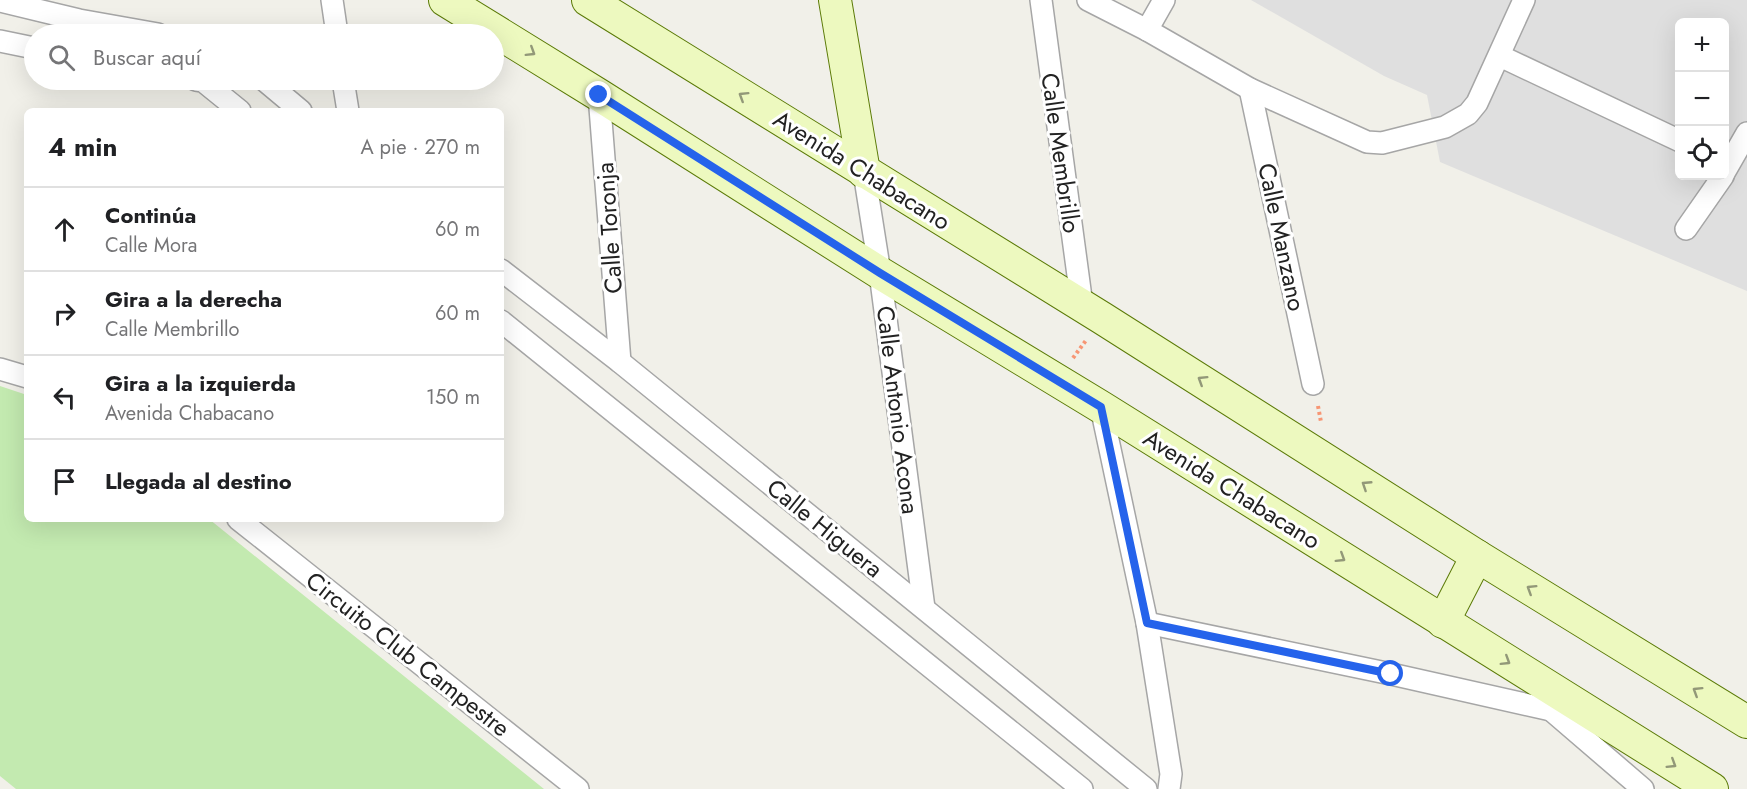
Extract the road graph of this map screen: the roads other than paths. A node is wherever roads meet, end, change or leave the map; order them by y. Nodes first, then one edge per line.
1 (332, 0) edge
2 (445, 0) edge
3 (588, 0) edge
4 (835, 0) edge
5 (1041, 0) edge
6 (1088, 0) edge
7 (1164, 0) edge
8 (1524, 0) edge
9 (0, 1) edge
10 (78, 10) edge
11 (125, 24) edge
12 (336, 24) edge
13 (484, 24) edge
14 (1147, 30) junction
15 (504, 36) edge
16 (0, 41) edge
17 (24, 46) edge
18 (1500, 56) junction
19 (1250, 89) junction
20 (214, 90) edge
21 (276, 90) edge
22 (345, 90) edge
23 (599, 95) junction
24 (236, 108) edge
25 (298, 108) edge
26 (348, 108) edge
27 (1747, 133) edge
28 (1675, 139) edge
29 (1729, 162) edge
30 (864, 172) junction
31 (1718, 180) edge
32 (1686, 229) dead end
33 (504, 272) edge
34 (880, 273) junction
35 (1092, 311) junction
36 (504, 323) edge
37 (620, 362) junction
38 (0, 369) edge
39 (24, 376) edge
40 (1313, 384) dead end
41 (1101, 407) junction
42 (242, 522) edge
43 (1477, 556) junction
44 (924, 608) junction
45 (1443, 622) junction
46 (1147, 623) junction
47 (1556, 703) junction
48 (1747, 722) edge
49 (1175, 784) edge
50 (578, 789) edge
51 (1082, 789) edge
52 (1146, 789) edge
53 (1643, 789) edge
54 (1712, 789) edge

1 - 12 street
2 -> 13 main road, Avenida Chabacano
30 -> 3 main road, Avenida Chabacano
4 - 30 main road, Calle Antonio Acona
5 - 35 street, Calle Membrillo
6 - 14 street
7 - 14 street
8 - 18 street
9 - 10 street
10 - 11 street
14 - 19 street
15 -> 23 main road, Avenida Chabacano
16 - 17 street
18 - 19 street
18 - 28 street
19 - 40 street, Calle Manzano
20 - 24 street
21 - 25 street
22 - 26 street
23 - 34 main road, Avenida Chabacano
23 - 37 street, Calle Toronja
27 - 29 street
30 - 34 street, Calle Antonio Acona
30 - 35 main road, Avenida Chabacano
31 - 32 street
33 - 37 street, Calle Higuera
34 - 41 main road, Avenida Chabacano
34 - 44 street, Calle Antonio Acona
43 -> 35 main road, Avenida Chabacano
36 - 51 street, Calle Higuera
37 - 44 street, Calle Higuera
38 - 39 street
41 -> 45 main road, Avenida Chabacano
41 - 46 street
42 - 50 street, Circuito Club Campestre
43 - 45 main road
48 -> 43 main road, Avenida Chabacano
44 - 52 street, Calle Higuera
45 -> 47 main road, Avenida Chabacano
46 - 47 street
46 - 49 street
47 - 53 street
47 -> 54 main road, Avenida Chabacano

